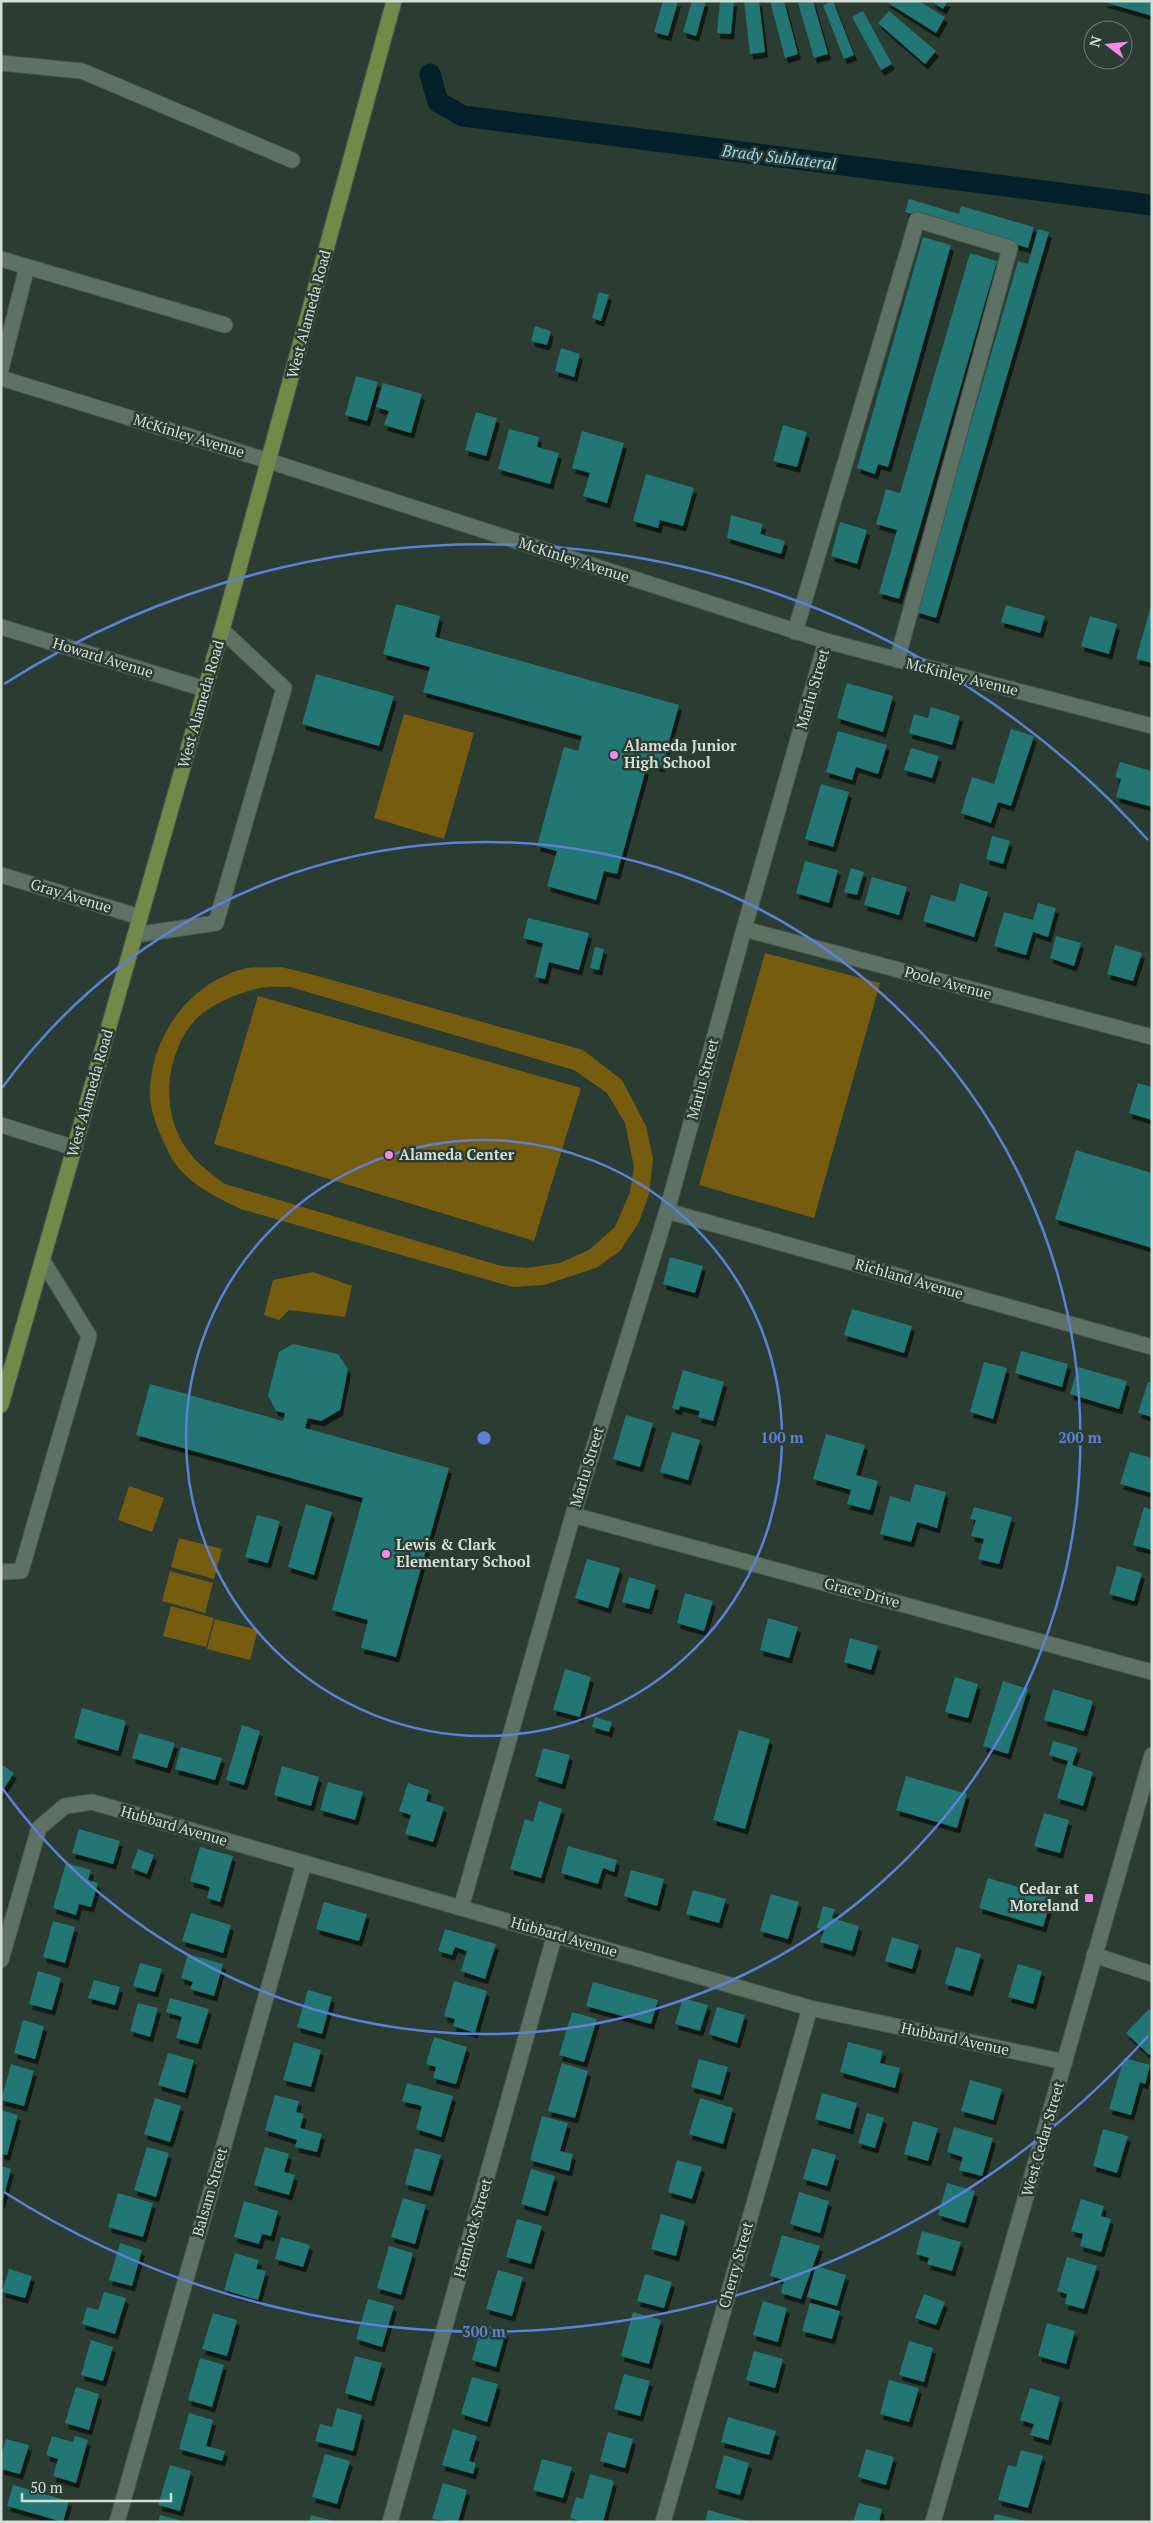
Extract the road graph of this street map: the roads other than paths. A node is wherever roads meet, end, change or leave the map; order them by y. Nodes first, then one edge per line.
1 (394, 1) edge
2 (1, 62) edge
3 (292, 160) dead end
4 (1, 259) edge
5 (27, 266) junction
6 (225, 325) dead end
7 (1, 369) edge
8 (1, 378) edge
9 (269, 461) junction
10 (1, 627) edge
11 (222, 630) junction
12 (796, 632) junction
13 (826, 642) junction
14 (897, 660) junction
15 (205, 689) junction
16 (1152, 726) edge
17 (1, 875) edge
18 (140, 917) junction
19 (744, 929) junction
20 (135, 935) junction
21 (1152, 1037) edge
22 (1, 1125) edge
23 (75, 1148) junction
24 (667, 1210) junction
25 (43, 1261) junction
26 (1152, 1347) edge
27 (7, 1366) edge
28 (1, 1405) edge
29 (573, 1515) junction
30 (1, 1572) edge
31 (1152, 1672) edge
32 (1152, 1755) edge
33 (304, 1863) junction
34 (461, 1908) junction
35 (555, 1934) junction
36 (1094, 1955) junction
37 (1, 1960) edge
38 (1152, 1974) edge
39 (810, 2008) junction
40 (1065, 2062) junction
41 (117, 2522) edge
42 (390, 2522) edge
43 (663, 2522) edge
44 (933, 2522) edge

1 - 9 main road, West Alameda Road
2 - 3 street
4 - 5 street
5 - 6 street
5 - 7 street
8 - 9 street, McKinley Avenue
9 - 11 main road, West Alameda Road
9 - 12 street, McKinley Avenue
10 - 15 street, Howard Avenue
11 - 15 main road, West Alameda Road
11 - 20 street
12 - 13 street, McKinley Avenue
12 - 14 street
13 - 14 street, McKinley Avenue
13 - 19 street, Marlu Street
14 - 16 street, McKinley Avenue
15 - 18 main road, West Alameda Road
17 - 18 street, Gray Avenue
18 - 20 main road, West Alameda Road
19 - 21 street, Poole Avenue
19 - 24 street, Marlu Street
20 - 23 main road, West Alameda Road
22 - 23 street
23 - 25 main road, West Alameda Road
24 - 26 street, Richland Avenue
24 - 29 street, Marlu Street
25 - 27 main road, West Alameda Road
25 - 30 street
27 - 28 main road, West Alameda Road
29 - 31 street, Grace Drive
29 - 34 street, Marlu Street
32 - 36 street, West Cedar Street
33 - 34 street, Hubbard Avenue
33 - 37 street, Hubbard Avenue
33 - 41 street, Balsam Street
34 - 35 street, Hubbard Avenue
35 - 39 street, Hubbard Avenue
35 - 42 street, Hemlock Street
36 - 38 street
36 - 40 street, West Cedar Street
39 - 40 street, Hubbard Avenue
39 - 43 street, Cherry Street
40 - 44 street, West Cedar Street

